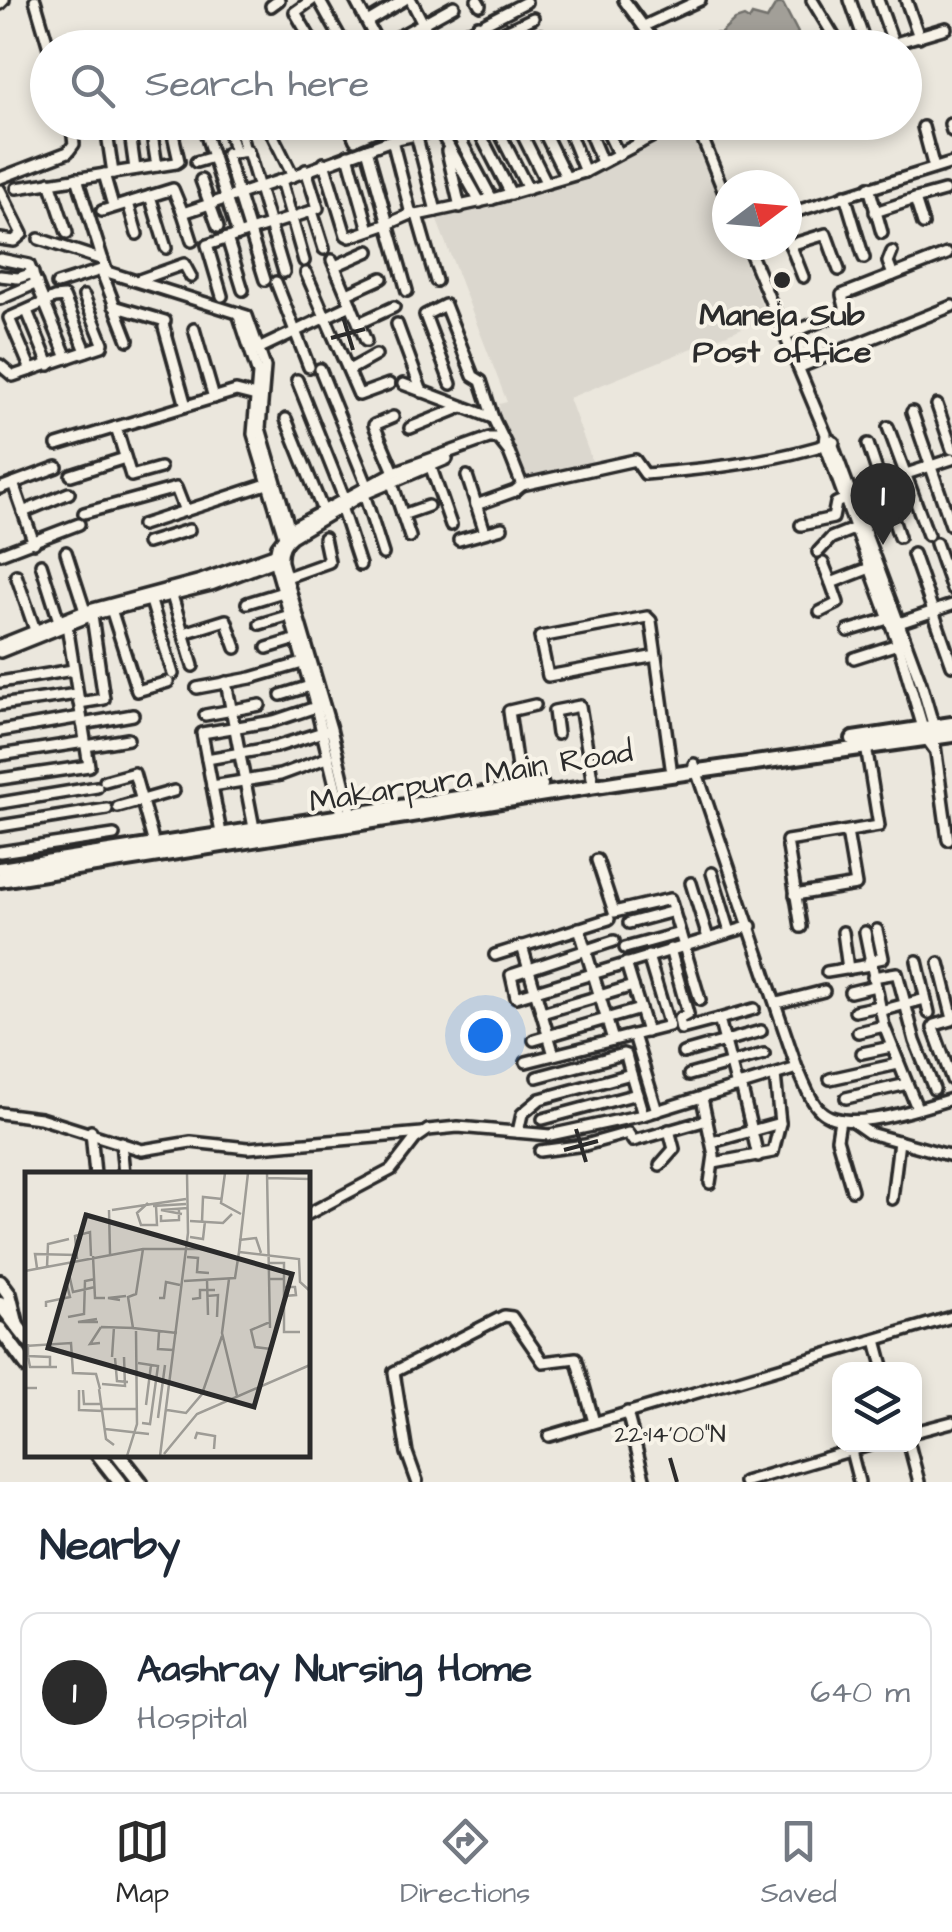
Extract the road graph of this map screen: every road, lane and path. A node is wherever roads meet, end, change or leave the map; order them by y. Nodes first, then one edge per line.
1 (35, 0) edge
2 (316, 0) edge
3 (355, 0) edge
4 (408, 0) edge
5 (624, 0) edge
6 (667, 0) edge
7 (700, 0) edge
8 (812, 0) edge
9 (850, 0) edge
10 (878, 0) edge
11 (906, 0) edge
12 (526, 2) edge
13 (454, 6) dead end
14 (671, 13) junction
15 (534, 18) dead end
16 (367, 22) junction
17 (423, 23) junction
18 (478, 25) junction
19 (644, 26) junction
20 (946, 28) dead end
21 (44, 30) edge
22 (306, 30) edge
23 (335, 30) edge
24 (371, 30) edge
25 (410, 30) edge
26 (426, 30) edge
27 (470, 30) edge
28 (481, 30) edge
29 (513, 30) edge
30 (647, 30) edge
31 (830, 30) edge
32 (861, 30) edge
33 (889, 30) edge
34 (917, 30) edge
35 (922, 36) edge
36 (924, 127) dead end
37 (73, 140) edge
38 (108, 140) dead end
39 (131, 140) edge
40 (153, 140) edge
41 (174, 140) edge
42 (207, 140) edge
43 (234, 140) edge
44 (275, 140) edge
45 (356, 140) edge
46 (392, 140) joint
47 (418, 140) edge
48 (443, 140) edge
49 (446, 140) edge
50 (461, 140) edge
51 (484, 140) edge
52 (503, 140) edge
53 (525, 140) edge
54 (548, 140) edge
55 (572, 140) edge
56 (593, 140) edge
57 (612, 140) edge
58 (639, 140) edge
59 (646, 140) edge
60 (702, 140) edge
61 (640, 143) junction
62 (364, 150) junction
63 (235, 152) junction
64 (618, 154) junction
65 (348, 156) junction
66 (212, 158) junction
67 (196, 162) dead end
68 (602, 162) junction
69 (324, 163) junction
70 (952, 163) edge
71 (157, 166) junction
72 (934, 168) junction
73 (135, 169) junction
74 (306, 170) junction
75 (714, 170) edge
76 (585, 172) junction
77 (918, 172) junction
78 (108, 173) junction
79 (292, 176) junction
80 (566, 177) junction
81 (0, 178) edge
82 (77, 178) junction
83 (200, 180) dead end
84 (280, 180) junction
85 (50, 182) junction
86 (546, 182) junction
87 (868, 187) junction
88 (18, 188) dead end
89 (259, 188) junction
90 (528, 189) junction
91 (0, 190) edge
92 (944, 191) dead end
93 (511, 194) junction
94 (239, 195) junction
95 (845, 195) junction
96 (150, 196) junction
97 (226, 198) junction
98 (921, 198) junction
99 (492, 199) junction
100 (112, 202) dead end
101 (480, 202) junction
102 (128, 203) junction
103 (209, 203) junction
104 (460, 207) junction
105 (802, 209) edge
106 (102, 211) dead end
107 (312, 211) junction
108 (436, 211) junction
109 (874, 212) junction
110 (183, 213) junction
111 (414, 215) junction
112 (292, 217) junction
113 (269, 224) junction
114 (388, 224) junction
115 (923, 224) dead end
116 (218, 227) dead end
117 (369, 230) junction
118 (250, 231) junction
119 (67, 232) dead end
120 (882, 233) dead end
121 (137, 234) dead end
122 (233, 237) junction
123 (802, 238) edge
124 (0, 239) edge
125 (38, 239) dead end
126 (192, 241) dead end
127 (166, 248) dead end
128 (324, 250) dead end
129 (369, 251) dead end
130 (892, 252) dead end
131 (947, 254) dead end
132 (864, 258) dead end
133 (0, 259) edge
134 (753, 260) edge
135 (797, 260) edge
136 (103, 266) junction
137 (839, 270) dead end
138 (284, 272) dead end
139 (893, 275) junction
140 (0, 276) edge
141 (803, 276) dead end
142 (191, 277) dead end
143 (35, 278) junction
144 (382, 278) dead end
145 (139, 280) junction
146 (436, 282) dead end
147 (57, 284) dead end
148 (244, 290) dead end
149 (407, 291) dead end
150 (84, 296) dead end
151 (222, 296) dead end
152 (0, 300) edge
153 (349, 300) junction
154 (44, 302) junction
155 (114, 306) junction
156 (952, 306) edge
157 (394, 307) dead end
158 (27, 310) junction
159 (326, 316) junction
160 (359, 323) junction
161 (397, 324) dead end
162 (194, 328) dead end
163 (293, 330) junction
164 (786, 335) junction
165 (128, 340) dead end
166 (459, 340) junction
167 (366, 341) dead end
168 (437, 348) junction
169 (256, 350) junction
170 (86, 351) junction
171 (376, 355) dead end
172 (67, 358) junction
173 (0, 364) edge
174 (49, 365) junction
175 (800, 368) junction
176 (31, 370) junction
177 (349, 370) junction
178 (297, 380) dead end
179 (389, 384) dead end
180 (403, 384) dead end
181 (451, 384) dead end
182 (422, 392) junction
183 (259, 396) junction
184 (214, 398) junction
185 (937, 405) dead end
186 (186, 406) junction
187 (462, 407) junction
188 (912, 412) dead end
189 (393, 416) dead end
190 (493, 418) junction
191 (286, 419) dead end
192 (116, 427) junction
193 (888, 427) dead end
194 (410, 428) dead end
195 (828, 440) junction
196 (868, 444) dead end
197 (57, 445) dead end
198 (504, 445) junction
199 (952, 450) edge
200 (125, 458) junction
201 (952, 459) edge
202 (429, 462) junction
203 (57, 467) dead end
204 (930, 467) junction
205 (160, 468) dead end
206 (71, 475) dead end
207 (392, 476) junction
208 (467, 476) dead end
209 (906, 476) junction
210 (881, 481) junction
211 (13, 483) junction
212 (272, 483) junction
213 (522, 485) junction
214 (952, 485) edge
215 (0, 488) edge
216 (366, 489) junction
217 (938, 489) junction
218 (69, 493) dead end
219 (848, 495) junction
220 (343, 503) junction
221 (476, 505) junction
222 (428, 506) dead end
223 (185, 511) junction
224 (323, 511) junction
225 (23, 512) junction
226 (84, 513) dead end
227 (402, 515) junction
228 (164, 518) junction
229 (950, 518) edge
230 (79, 524) dead end
231 (142, 525) dead end
232 (451, 525) dead end
233 (802, 525) dead end
234 (502, 528) dead end
235 (856, 528) junction
236 (190, 530) dead end
237 (485, 532) junction
238 (169, 536) junction
239 (928, 536) dead end
240 (410, 537) dead end
241 (900, 537) dead end
242 (324, 538) dead end
243 (459, 540) dead end
244 (34, 542) junction
245 (147, 543) dead end
246 (936, 544) dead end
247 (283, 546) junction
248 (66, 552) dead end
249 (818, 552) dead end
250 (0, 554) edge
251 (383, 554) dead end
252 (913, 554) dead end
253 (823, 563) dead end
254 (41, 564) dead end
255 (360, 565) dead end
256 (870, 568) junction
257 (16, 575) dead end
258 (287, 577) junction
259 (832, 583) junction
260 (881, 585) junction
261 (952, 589) edge
262 (171, 590) junction
263 (283, 592) junction
264 (150, 598) junction
265 (127, 601) junction
266 (247, 603) dead end
267 (952, 604) edge
268 (111, 609) junction
269 (933, 611) junction
270 (820, 612) dead end
271 (88, 613) junction
272 (290, 615) junction
273 (888, 619) junction
274 (63, 623) junction
275 (900, 623) junction
276 (260, 624) dead end
277 (0, 629) edge
278 (34, 630) junction
279 (848, 631) dead end
280 (184, 633) junction
281 (297, 639) junction
282 (898, 644) junction
283 (2, 647) edge
284 (236, 648) dead end
285 (266, 648) dead end
286 (656, 656) junction
287 (854, 658) dead end
288 (307, 662) junction
289 (952, 665) edge
290 (194, 666) dead end
291 (74, 670) junction
292 (0, 682) edge
293 (226, 682) junction
294 (310, 686) junction
295 (197, 688) dead end
296 (281, 695) dead end
297 (78, 699) junction
298 (260, 704) dead end
299 (0, 705) edge
300 (536, 705) dead end
301 (316, 707) junction
302 (232, 710) junction
303 (133, 716) dead end
304 (205, 716) dead end
305 (81, 720) junction
306 (952, 724) edge
307 (236, 727) junction
308 (0, 731) edge
309 (327, 731) junction
310 (557, 734) dead end
311 (931, 735) junction
312 (952, 735) edge
313 (128, 738) dead end
314 (85, 744) junction
315 (866, 746) junction
316 (240, 754) junction
317 (0, 755) edge
318 (328, 757) junction
319 (207, 760) junction
320 (672, 767) junction
321 (696, 768) junction
322 (592, 778) junction
323 (0, 779) edge
324 (246, 782) junction
325 (212, 786) junction
326 (520, 788) junction
327 (174, 791) dead end
328 (141, 800) junction
329 (0, 803) edge
330 (348, 820) junction
331 (0, 826) edge
332 (254, 828) junction
333 (848, 832) junction
334 (221, 833) junction
335 (114, 835) dead end
336 (948, 840) dead end
337 (154, 844) junction
338 (0, 852) edge
339 (597, 860) dead end
340 (0, 869) edge
341 (712, 874) dead end
342 (0, 880) edge
343 (691, 883) dead end
344 (795, 894) junction
345 (674, 911) junction
346 (609, 918) dead end
347 (629, 924) dead end
348 (751, 926) junction
349 (800, 927) dead end
350 (579, 928) junction
351 (878, 930) dead end
352 (730, 932) junction
353 (843, 932) dead end
354 (865, 932) dead end
355 (680, 933) junction
356 (708, 938) junction
357 (614, 941) dead end
358 (684, 945) junction
359 (522, 946) junction
360 (625, 948) dead end
361 (670, 949) junction
362 (586, 950) junction
363 (494, 955) dead end
364 (648, 956) junction
365 (916, 961) dead end
366 (626, 963) junction
367 (870, 963) junction
368 (939, 963) dead end
369 (529, 969) junction
370 (848, 969) junction
371 (827, 972) dead end
372 (593, 973) junction
373 (874, 981) junction
374 (634, 986) junction
375 (536, 991) junction
376 (824, 992) dead end
377 (850, 992) dead end
378 (949, 993) edge
379 (600, 996) junction
380 (700, 1000) dead end
381 (925, 1000) junction
382 (778, 1003) junction
383 (905, 1004) junction
384 (880, 1008) junction
385 (640, 1009) junction
386 (754, 1009) dead end
387 (855, 1011) dead end
388 (542, 1013) junction
389 (929, 1013) dead end
390 (952, 1017) edge
391 (607, 1019) junction
392 (720, 1019) junction
393 (884, 1026) junction
394 (934, 1026) junction
395 (760, 1030) dead end
396 (912, 1031) junction
397 (647, 1032) junction
398 (858, 1032) dead end
399 (634, 1035) junction
400 (548, 1037) junction
401 (534, 1040) dead end
402 (613, 1040) junction
403 (725, 1041) junction
404 (892, 1046) junction
405 (682, 1053) dead end
406 (862, 1053) dead end
407 (764, 1054) dead end
408 (554, 1056) junction
409 (526, 1062) dead end
410 (731, 1063) junction
411 (898, 1064) junction
412 (797, 1068) junction
413 (632, 1074) junction
414 (775, 1075) junction
415 (689, 1076) dead end
416 (537, 1077) dead end
417 (951, 1078) edge
418 (830, 1079) dead end
419 (907, 1084) junction
420 (739, 1086) junction
421 (934, 1090) junction
422 (637, 1094) junction
423 (702, 1098) junction
424 (846, 1098) dead end
425 (952, 1098) edge
426 (938, 1102) junction
427 (917, 1108) junction
428 (657, 1111) junction
429 (0, 1113) edge
430 (644, 1115) junction
431 (543, 1120) dead end
432 (707, 1120) junction
433 (840, 1120) junction
434 (852, 1121) junction
435 (780, 1123) junction
436 (668, 1130) junction
437 (752, 1131) junction
438 (91, 1132) junction
439 (518, 1132) junction
440 (422, 1133) junction
441 (899, 1141) junction
442 (121, 1142) junction
443 (712, 1142) junction
444 (540, 1151) dead end
445 (758, 1156) junction
446 (952, 1156) edge
447 (714, 1162) junction
448 (660, 1165) dead end
449 (95, 1172) edge
450 (124, 1172) edge
451 (710, 1183) dead end
452 (852, 1190) dead end
453 (892, 1199) dead end
454 (310, 1213) edge
455 (0, 1282) edge
456 (0, 1304) edge
457 (952, 1317) edge
458 (17, 1326) junction
459 (0, 1329) edge
460 (25, 1336) edge
461 (876, 1340) junction
462 (0, 1343) edge
463 (14, 1350) junction
464 (882, 1362) edge
465 (25, 1363) edge
466 (627, 1412) junction
467 (594, 1422) junction
468 (952, 1422) edge
469 (922, 1430) edge
470 (549, 1436) dead end
471 (847, 1452) edge
472 (851, 1452) edge
473 (912, 1452) edge
474 (100, 1457) edge
475 (120, 1457) edge
476 (794, 1466) junction
477 (120, 1482) edge
478 (140, 1482) edge
479 (417, 1482) edge
480 (645, 1482) edge
481 (744, 1482) edge
482 (798, 1482) edge
483 (859, 1482) edge
484 (919, 1482) edge

1 - 21 street
2 - 22 street
2 - 23 street
3 - 16 street
4 - 16 street
4 - 17 street
5 - 19 street
6 - 14 street
7 - 14 street
8 - 31 street
9 - 32 street
10 - 33 street
11 - 34 street
12 - 18 street
13 - 17 street
14 - 19 street
15 - 29 street
16 - 24 street
17 - 25 street
17 - 26 street
18 - 27 street
18 - 28 street
19 - 30 street
20 - 35 street
36 - 72 street
37 - 81 street
38 - 78 street
39 - 73 street
40 - 71 street
41 - 71 street
42 - 66 street
43 - 63 street
44 - 79 street
45 - 62 street
46 - 62 street
46 - 111 street
47 - 108 street
48 - 104 street
49 - 101 street
50 - 99 street
51 - 93 street
52 - 90 street
53 - 86 street
54 - 80 street
55 - 76 street
56 - 68 street
57 - 64 street
58 - 61 street
59 - 61 street
60 - 75 street
61 - 64 street
62 - 65 street
62 - 114 street
63 - 66 street
63 - 89 street
63 - 94 street
64 - 68 street
65 - 69 street
65 - 117 street
66 - 67 street
66 - 97 street
68 - 76 street
69 - 74 street
69 - 117 street
70 - 72 street
71 - 73 street
72 - 77 street
73 - 78 street
74 - 79 street
74 - 107 street
76 - 80 street
77 - 87 street
77 - 98 street
78 - 82 street
78 - 100 street
79 - 84 street
80 - 86 street
82 - 85 street
82 - 136 street
83 - 103 street
84 - 89 street
84 - 112 street
85 - 88 street
85 - 119 street
86 - 90 street
87 - 95 street
87 - 109 street
89 - 94 street
89 - 113 street
90 - 93 street
91 - 124 street
92 - 98 street
93 - 99 street
94 - 97 street
94 - 118 street
95 - 105 street
95 - 132 street
96 - 102 street
96 - 110 street
96 - 127 street
97 - 103 street
97 - 122 street
98 - 109 street
98 - 115 street
99 - 101 street
101 - 104 street
102 - 106 street
102 - 121 street
103 - 110 street
103 - 116 street
104 - 108 street
107 - 112 street
107 - 128 street
108 - 111 street
109 - 120 street
110 - 126 street
111 - 114 street
111 - 146 street
112 - 113 street
112 - 159 street
113 - 118 street
113 - 138 street
114 - 117 street
114 - 149 street
118 - 122 street
118 - 163 street
122 - 148 street
122 - 151 street
123 - 137 street
125 - 136 street
129 - 153 street
130 - 139 street
131 - 139 street
133 - 143 street
134 - 164 street
135 - 141 street
136 - 145 street
136 - 147 street
136 - 155 street
139 - 164 street
140 - 143 street
142 - 145 street
143 - 152 street
143 - 154 street
144 - 153 street
145 - 169 street
150 - 170 street
153 - 159 street
153 - 160 street
154 - 158 street
154 - 170 street
154 - 172 street
155 - 165 street
155 - 186 street
156 - 175 street
157 - 160 street
158 - 174 street
158 - 176 street
159 - 163 street
159 - 177 street
160 - 167 street
161 - 182 street
162 - 184 street
163 - 169 street
163 - 216 street
164 - 175 street
166 - 168 street
166 - 168 street
166 - 190 street
168 - 181 street
169 - 183 street
170 - 172 street
171 - 177 street
172 - 174 street
173 - 176 street
174 - 176 street
175 - 195 street
177 - 179 street
178 - 220 street
180 - 182 street
182 - 187 street
183 - 184 street
183 - 212 street
184 - 186 street
185 - 199 street
186 - 192 street
187 - 190 street
187 - 194 street
188 - 204 street
189 - 207 street
190 - 198 street
191 - 224 street
192 - 197 street
192 - 200 street
193 - 209 street
195 - 213 street
195 - 219 street
196 - 210 street
198 - 202 street
198 - 213 street
200 - 205 street
200 - 206 street
201 - 204 street
202 - 207 street
202 - 232 street
203 - 211 street
204 - 209 street
204 - 217 street
207 - 216 street
207 - 227 street
208 - 221 street
209 - 210 street
209 - 239 street
210 - 219 street
210 - 241 street
211 - 215 street
211 - 225 street
212 - 223 street
212 - 247 street
213 - 221 street
214 - 217 street
216 - 220 street
216 - 251 street
217 - 229 street
218 - 225 street
219 - 233 street
219 - 235 street
219 - 260 street
220 - 224 street
220 - 247 street
220 - 255 street
221 - 237 street
222 - 227 street
223 - 226 street
223 - 228 street
224 - 247 street
225 - 244 street
227 - 240 street
228 - 231 street
228 - 238 street
230 - 244 street
234 - 237 street
235 - 249 street
235 - 256 street
236 - 238 street
237 - 243 street
238 - 245 street
242 - 258 street
244 - 250 street
246 - 261 street
247 - 258 street
247 - 262 street
247 - 263 street
248 - 271 street
252 - 269 street
253 - 259 street
254 - 274 street
256 - 259 street
256 - 260 street
257 - 278 street
258 - 288 street
259 - 270 street
260 - 273 street
260 - 275 street
262 - 264 street
262 - 265 street
262 - 280 street
263 - 266 street
263 - 272 street
264 - 265 street
264 - 268 street
265 - 268 street
265 - 271 street
267 - 269 street
268 - 271 street
269 - 275 street
269 - 289 street
271 - 274 street
271 - 297 street
272 - 276 street
272 - 281 street
273 - 279 street
273 - 282 street
274 - 278 street
274 - 283 street
274 - 291 street
275 - 311 street
277 - 283 street
278 - 283 street
280 - 284 street
280 - 290 street
281 - 285 street
281 - 288 street
282 - 287 street
282 - 311 street
286 - 286 street
286 - 320 street
288 - 293 street
288 - 294 street
288 - 309 street
291 - 292 street
291 - 297 street
293 - 295 street
293 - 302 street
294 - 296 street
294 - 301 street
297 - 299 street
297 - 305 street
298 - 302 street
300 - 326 street
301 - 307 street
301 - 309 street
302 - 304 street
302 - 307 street
303 - 305 street
305 - 308 street
305 - 314 street
306 - 311 highway, Makarpura Main Road
307 - 316 street
307 - 319 street
309 - 316 street
309 - 318 street
309 - 330 street
310 - 322 street
311 - 312 highway, Makarpura Main Road
311 - 315 highway, Makarpura Main Road
311 - 321 highway, Makarpura Main Road
311 - 336 street
313 - 314 street
314 - 317 street
314 - 323 street
315 - 321 highway, Makarpura Main Road
315 - 333 street
316 - 319 street
316 - 324 street
318 - 324 street
318 - 330 street
319 - 325 street
320 - 321 highway, Makarpura Main Road
320 - 322 highway, Makarpura Main Road
321 - 330 highway, Makarpura Main Road
321 - 348 street
322 - 326 highway, Makarpura Main Road
324 - 325 street
324 - 332 street
325 - 334 street
326 - 330 highway, Makarpura Main Road
327 - 328 street
328 - 329 street
328 - 331 street
328 - 337 street
330 - 332 highway, Makarpura Main Road
330 - 342 highway, Makarpura Main Road
332 - 334 highway, Makarpura Main Road
333 - 344 street
333 - 344 street
334 - 337 highway, Makarpura Main Road
335 - 338 street
337 - 340 highway, Makarpura Main Road
339 - 345 street
341 - 352 street
343 - 356 street
344 - 349 street
345 - 347 street
345 - 355 street
346 - 350 street
348 - 352 street
348 - 382 street
350 - 359 street
350 - 362 street
351 - 367 street
352 - 356 street
353 - 370 street
354 - 367 street
355 - 358 street
355 - 360 street
356 - 358 street
357 - 362 street
358 - 361 street
358 - 380 street
359 - 363 street
359 - 369 street
361 - 364 street
361 - 392 street
362 - 369 street
362 - 372 street
364 - 366 street
364 - 397 street
365 - 381 street
366 - 372 street
366 - 374 street
367 - 370 street
367 - 373 street
368 - 378 street
369 - 375 street
369 - 375 street
370 - 371 street
372 - 375 street
372 - 379 street
373 - 377 street
373 - 383 street
373 - 384 street
374 - 379 street
374 - 385 street
375 - 388 street
376 - 382 street
378 - 390 street
379 - 388 street
379 - 391 street
381 - 383 street
381 - 389 street
382 - 412 street
383 - 384 street
383 - 396 street
384 - 387 street
384 - 393 street
385 - 391 street
385 - 397 street
386 - 392 street
388 - 400 street
390 - 394 street
391 - 400 street
391 - 402 street
392 - 403 street
393 - 398 street
393 - 404 street
394 - 396 street
394 - 417 street
395 - 403 street
396 - 421 street
397 - 399 street
399 - 402 street
399 - 428 street
400 - 401 street
400 - 408 street
402 - 408 street
403 - 405 street
403 - 410 street
404 - 406 street
404 - 411 street
407 - 410 street
408 - 409 street
410 - 415 street
410 - 420 street
411 - 418 street
411 - 419 street
412 - 414 street
412 - 433 street
413 - 416 street
413 - 422 street
413 - 439 street
414 - 420 street
414 - 435 street
417 - 421 street
419 - 424 street
419 - 427 street
420 - 423 street
420 - 437 street
421 - 426 street
422 - 430 street
422 - 431 street
423 - 428 street
423 - 432 street
425 - 426 street
426 - 427 street
427 - 434 street
428 - 430 street
429 - 438 street
430 - 439 street
432 - 436 street
432 - 443 street
433 - 434 street
433 - 452 street
434 - 441 street
435 - 437 street
435 - 445 street
436 - 444 street
436 - 448 street
437 - 443 street
437 - 445 street
438 - 442 street
438 - 449 street
439 - 440 street
440 - 442 street
440 - 454 street
441 - 446 street
441 - 453 street
442 - 450 street
443 - 447 street
445 - 447 street
447 - 451 street
455 - 458 highway
456 - 458 highway
457 - 461 street
458 - 460 highway
459 - 463 highway
461 - 464 street
461 - 466 street
462 - 463 highway
463 - 465 highway
466 - 467 street
466 - 480 street
467 - 470 street
467 - 479 street
468 - 469 street
471 - 476 street
472 - 483 street
473 - 484 street
474 - 477 highway
475 - 478 highway
476 - 481 street
476 - 482 street

